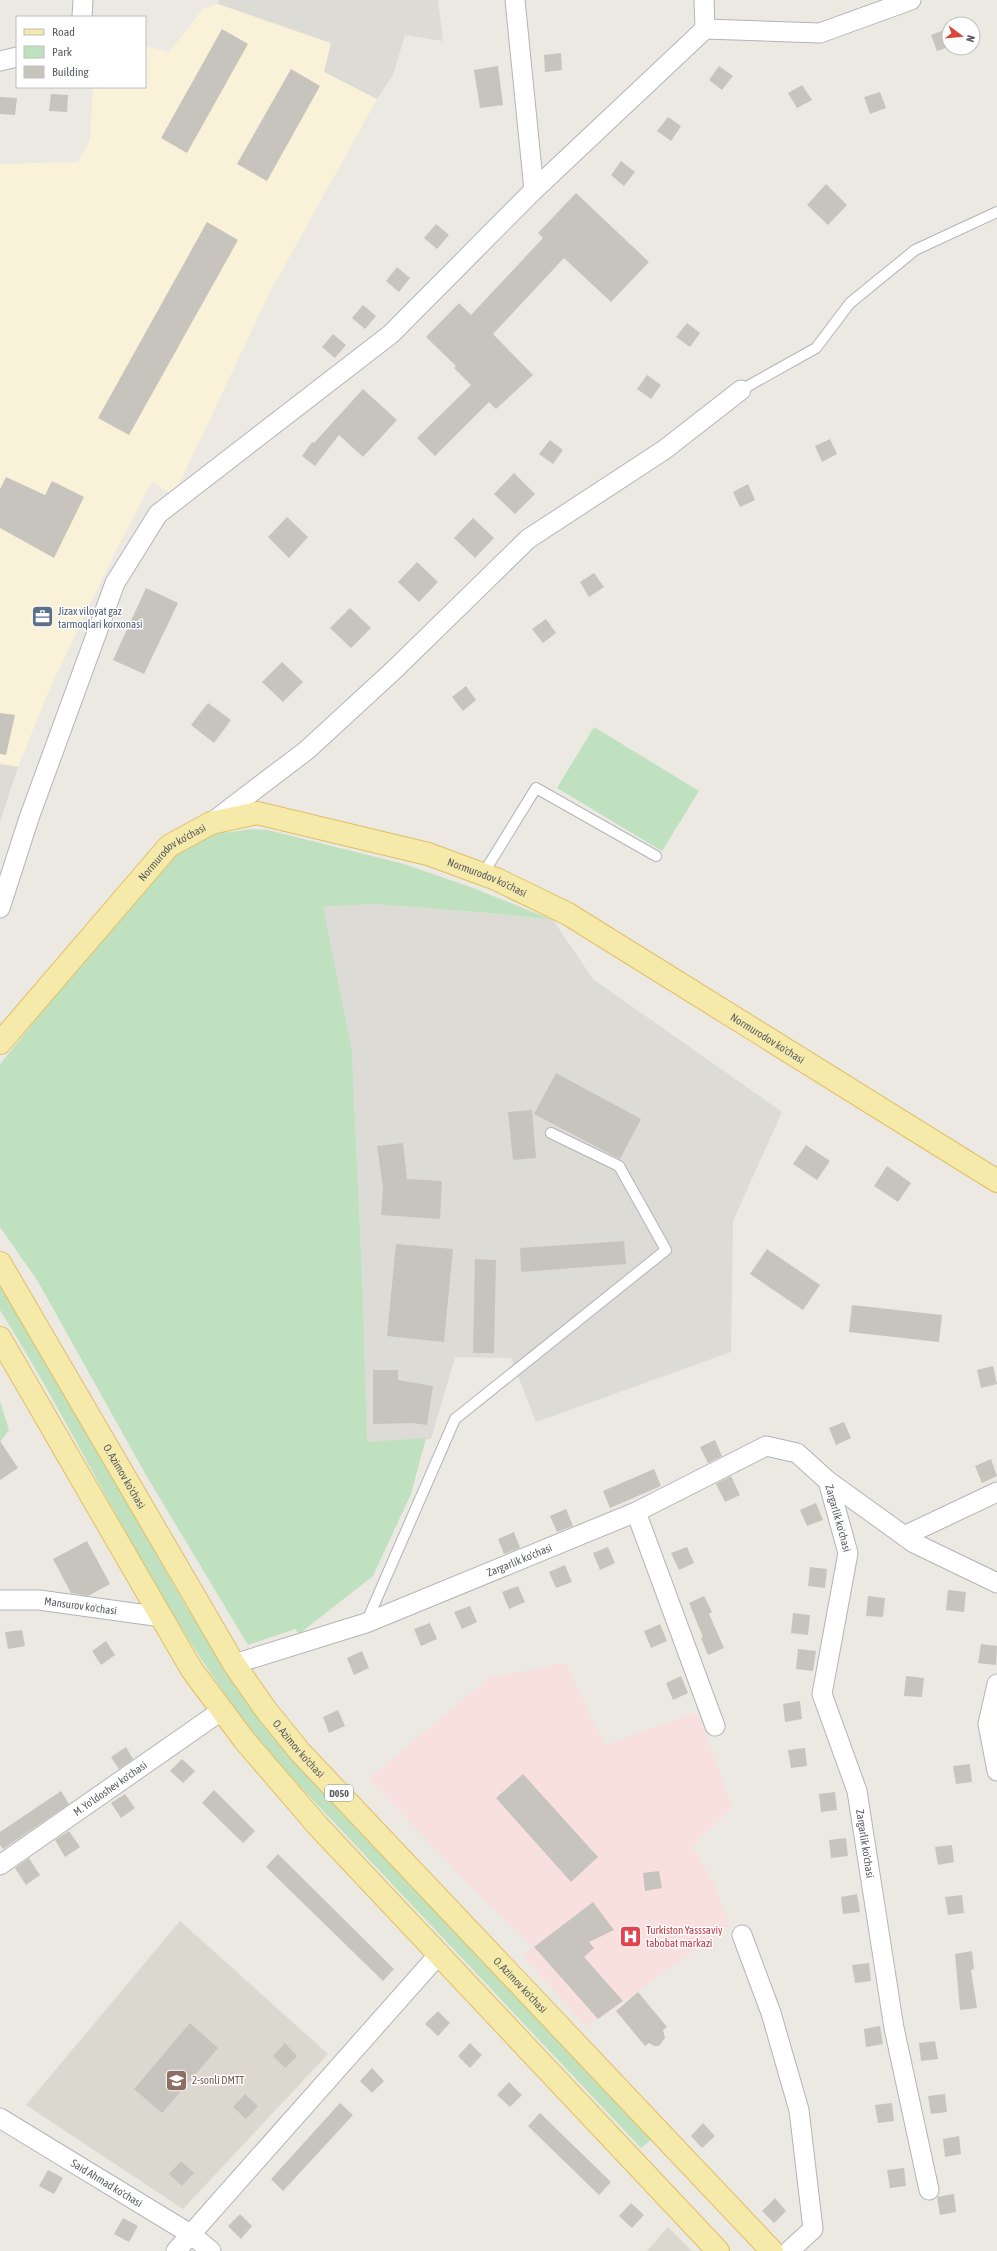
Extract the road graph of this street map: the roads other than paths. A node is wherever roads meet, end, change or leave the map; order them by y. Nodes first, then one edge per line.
1 (83, 0) edge
2 (515, 0) edge
3 (704, 0) edge
4 (911, 0) edge
5 (82, 16) edge
6 (705, 29) junction
7 (16, 57) edge
8 (0, 61) edge
9 (534, 190) junction
10 (997, 212) edge
11 (741, 390) joint
12 (211, 822) junction
13 (656, 856) dead end
14 (482, 874) junction
15 (0, 908) edge
16 (0, 1043) edge
17 (552, 1133) dead end
18 (997, 1181) edge
19 (0, 1263) edge
20 (0, 1338) edge
21 (828, 1481) junction
22 (997, 1492) edge
23 (636, 1512) junction
24 (904, 1536) junction
25 (997, 1583) edge
26 (0, 1600) edge
27 (162, 1617) junction
28 (366, 1623) junction
29 (234, 1664) junction
30 (997, 1684) edge
31 (221, 1712) junction
32 (715, 1726) dead end
33 (997, 1771) edge
34 (0, 1866) edge
35 (742, 1935) dead end
36 (440, 1953) junction
37 (0, 2118) edge
38 (929, 2190) dead end
39 (192, 2235) junction
40 (176, 2251) edge
41 (211, 2251) edge
42 (718, 2251) edge
43 (772, 2251) edge
44 (789, 2251) edge

1 - 5 street
2 - 9 street
3 - 6 street
4 - 6 street
6 - 9 street
7 - 8 street
9 - 15 street
10 - 11 lane
11 - 12 street
12 - 14 main road, Normurodov ko'chasi
12 - 16 main road, Normurodov ko'chasi
13 - 14 lane
14 - 18 main road, Normurodov ko'chasi
17 - 28 lane
19 - 29 main road, O. Azimov ko'chasi / D050
20 - 27 main road
21 - 23 street, Zargarlik ko'chasi
21 - 24 street
21 - 38 street, Zargarlik ko'chasi
22 - 24 street
23 - 28 street, Zargarlik ko'chasi
23 - 32 street
24 - 25 street
26 - 27 street, Mansurov ko'chasi
27 - 31 main road
28 - 29 street, Zargarlik ko'chasi
29 - 43 main road, O. Azimov ko'chasi / D050
30 - 33 street
31 - 34 street, M. Yo'ldoshev ko'chasi
31 - 36 main road
35 - 44 street
36 - 39 street
36 - 42 main road
37 - 39 street, Said Ahmad ko'chasi
39 - 40 street
39 - 41 street, Said Ahmad ko'chasi

